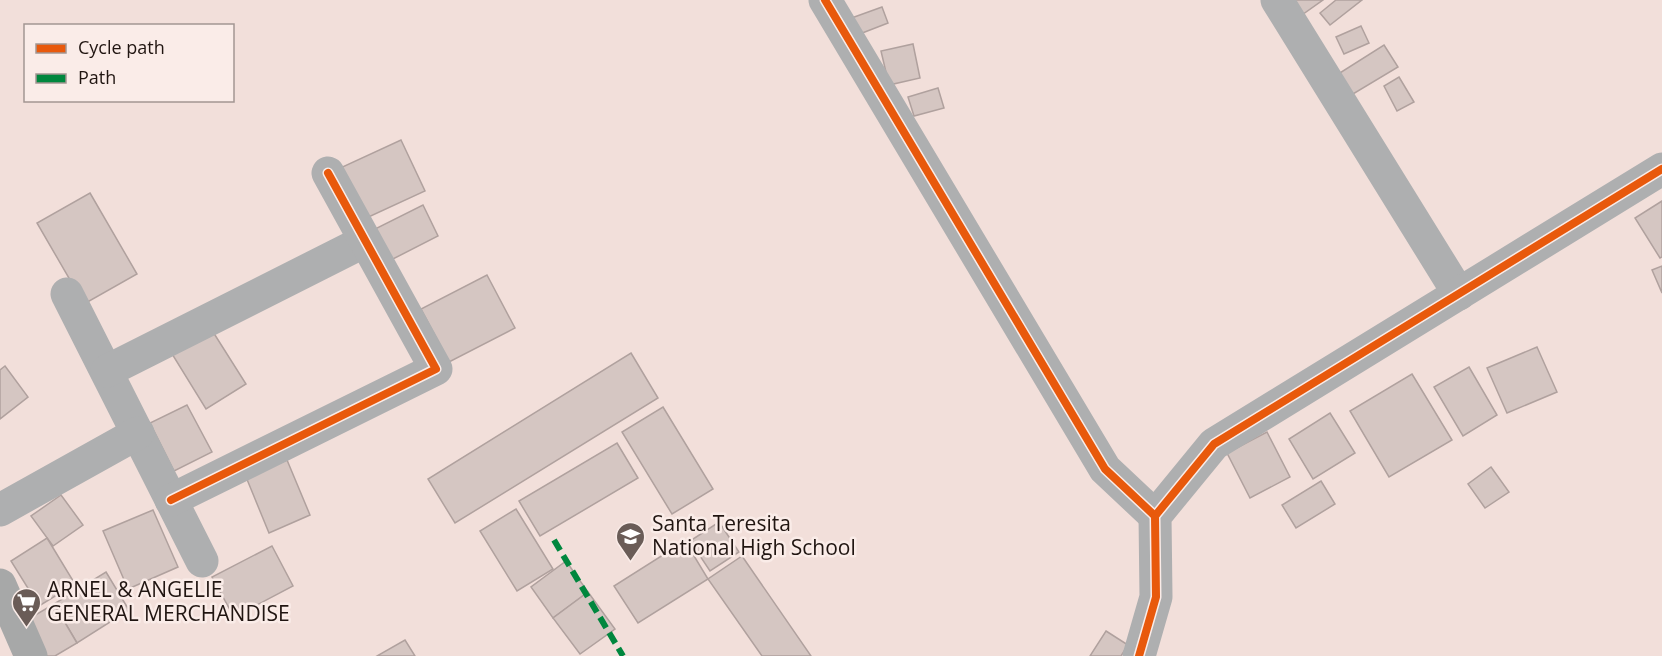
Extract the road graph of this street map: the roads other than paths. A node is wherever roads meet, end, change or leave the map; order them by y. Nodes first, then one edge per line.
1 (825, 0) edge
2 (1277, 0) edge
3 (1662, 169) edge
4 (328, 173) dead end
5 (365, 241) junction
6 (67, 294) dead end
7 (1459, 294) junction
8 (106, 371) junction
9 (138, 433) junction
10 (171, 500) junction
11 (0, 510) edge
12 (1155, 516) junction
13 (202, 561) dead end
14 (0, 585) edge
15 (31, 656) edge
16 (1139, 656) edge

1 - 12 street
2 - 7 street
3 - 7 street
4 - 5 street
5 - 8 street
5 - 10 street
6 - 8 street
7 - 12 street
8 - 9 street
9 - 10 street
9 - 11 street
10 - 13 street
12 - 16 street
14 - 15 main road

